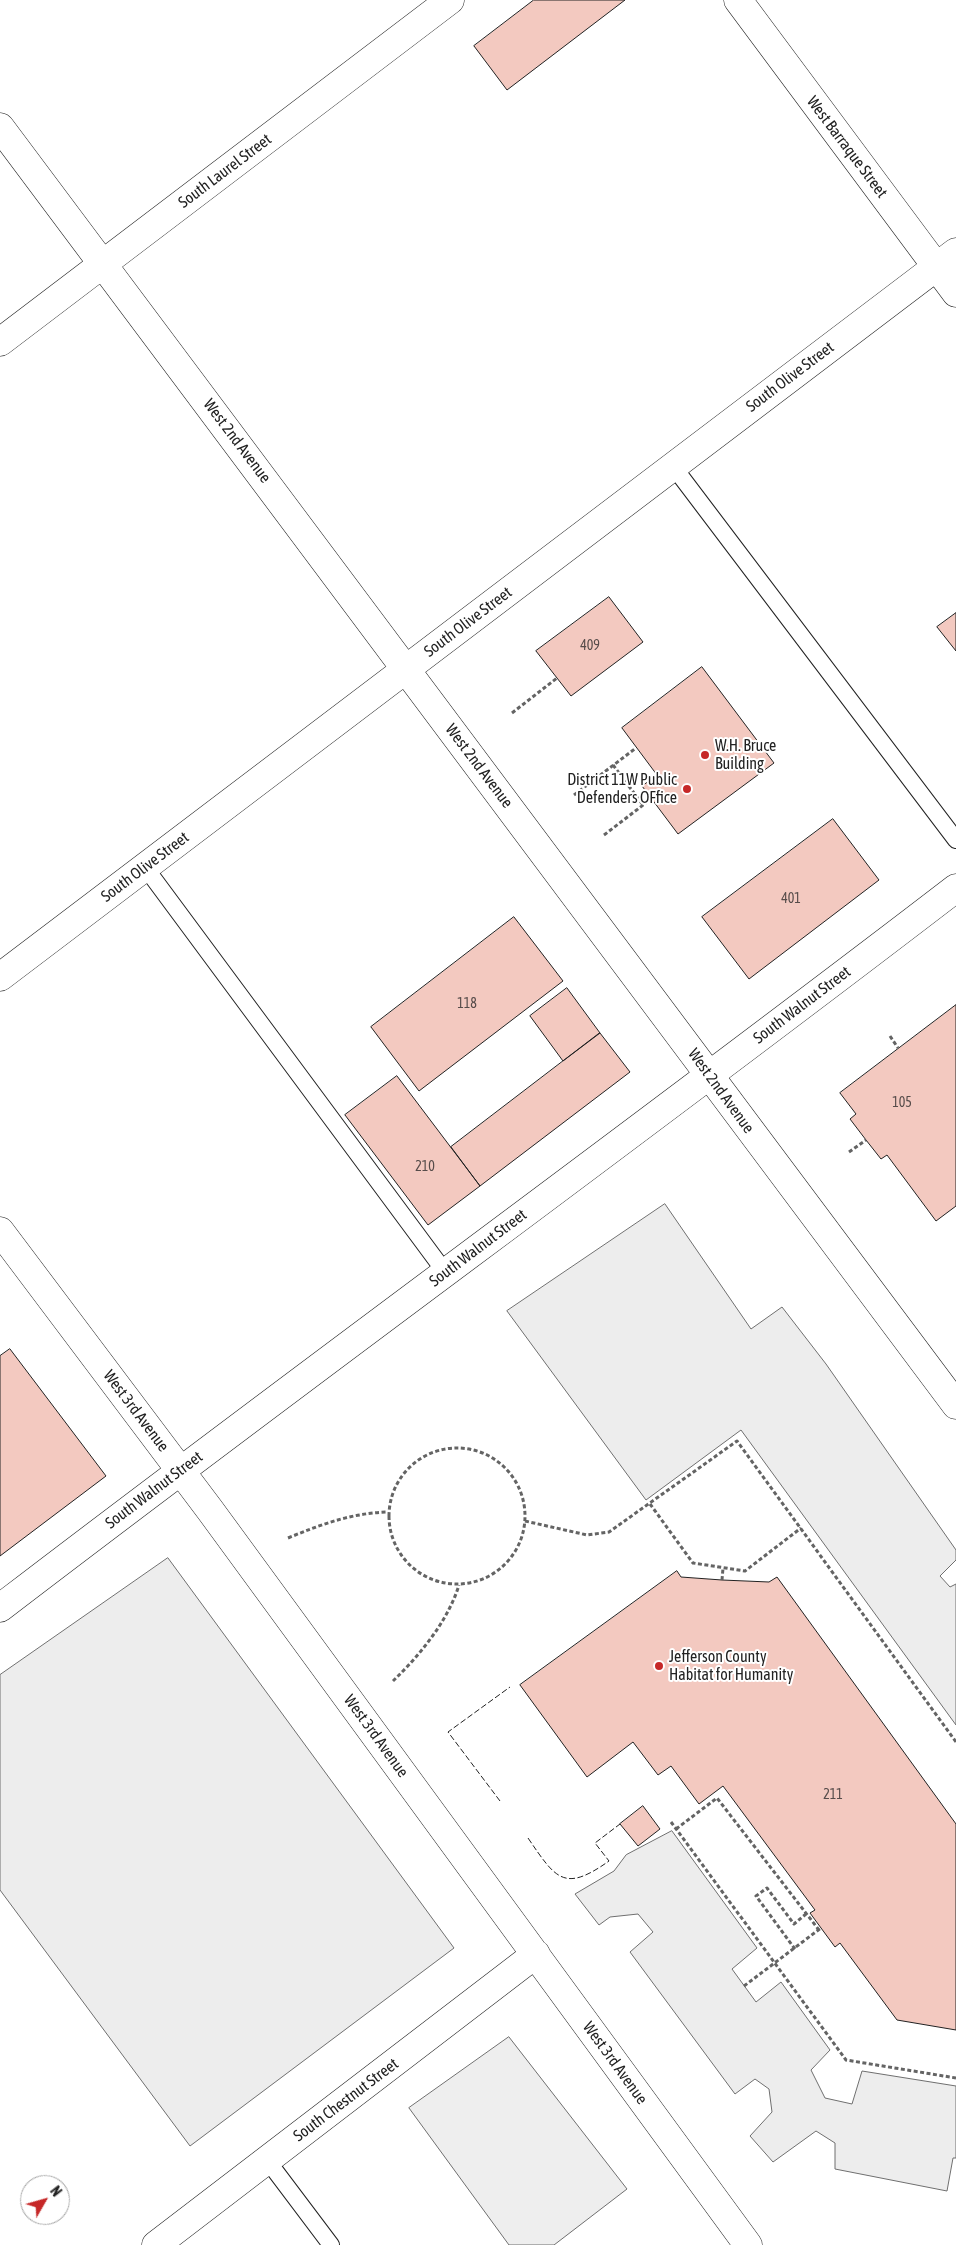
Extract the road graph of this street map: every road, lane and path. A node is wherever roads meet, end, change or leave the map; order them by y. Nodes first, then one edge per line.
1 (450, 0) edge
2 (738, 0) edge
3 (0, 127) edge
4 (946, 259) edge
5 (104, 264) junction
6 (956, 293) edge
7 (0, 342) edge
8 (672, 466) junction
9 (406, 668) junction
10 (557, 678) dead end
11 (512, 713) dead end
12 (636, 748) dead end
13 (613, 765) junction
14 (574, 796) dead end
15 (651, 798) dead end
16 (643, 805) junction
17 (604, 836) dead end
18 (956, 840) edge
19 (145, 867) junction
20 (956, 888) edge
21 (0, 977) edge
22 (890, 1036) dead end
23 (898, 1048) dead end
24 (709, 1076) junction
25 (866, 1140) dead end
26 (849, 1152) dead end
27 (0, 1231) edge
28 (446, 1272) junction
29 (956, 1405) edge
30 (180, 1470) junction
31 (650, 1504) junction
32 (388, 1512) junction
33 (525, 1521) junction
34 (801, 1528) junction
35 (288, 1538) dead end
36 (723, 1568) junction
37 (722, 1580) dead end
38 (458, 1585) junction
39 (0, 1608) edge
40 (393, 1681) dead end
41 (956, 1742) edge
42 (671, 1822) dead end
43 (676, 1829) junction
44 (806, 1914) junction
45 (795, 1949) junction
46 (536, 1954) junction
47 (775, 1963) junction
48 (744, 1986) dead end
49 (956, 2078) edge
50 (267, 2160) junction
51 (156, 2245) edge
52 (331, 2245) edge
53 (748, 2245) edge

1 - 5 street, South Laurel Street
2 - 4 street, West Barraque Street
3 - 5 street, West 2nd Avenue
4 - 6 street, West Barraque Street
4 - 8 street, South Olive Street
5 - 7 street, South Laurel Street
5 - 9 street, West 2nd Avenue
8 - 9 street, South Olive Street
8 - 18 lane
9 - 19 street, South Olive Street
9 - 24 street, West 2nd Avenue
10 - 11 path
12 - 13 path
13 - 14 path
13 - 16 path
15 - 16 path
16 - 17 path
19 - 21 street, South Olive Street
19 - 28 lane
20 - 24 street, South Walnut Street
22 - 23 path
24 - 28 street, South Walnut Street
24 - 29 street, West 2nd Avenue
25 - 26 path
27 - 30 street, West 3rd Avenue
28 - 30 street, South Walnut Street
30 - 39 street, South Walnut Street
30 - 46 street, West 3rd Avenue
31 - 33 path
31 - 34 path
31 - 36 path
32 - 33 path
32 - 35 path
32 - 38 path
33 - 38 path
34 - 36 path
34 - 41 path
36 - 37 path
38 - 40 path
42 - 43 path
43 - 44 path
43 - 47 path
44 - 45 path
44 - 45 path
45 - 47 path
46 - 50 street, South Chestnut Street
46 - 53 street, West 3rd Avenue
47 - 48 path
47 - 49 path
50 - 51 street, South Chestnut Street
50 - 52 lane

